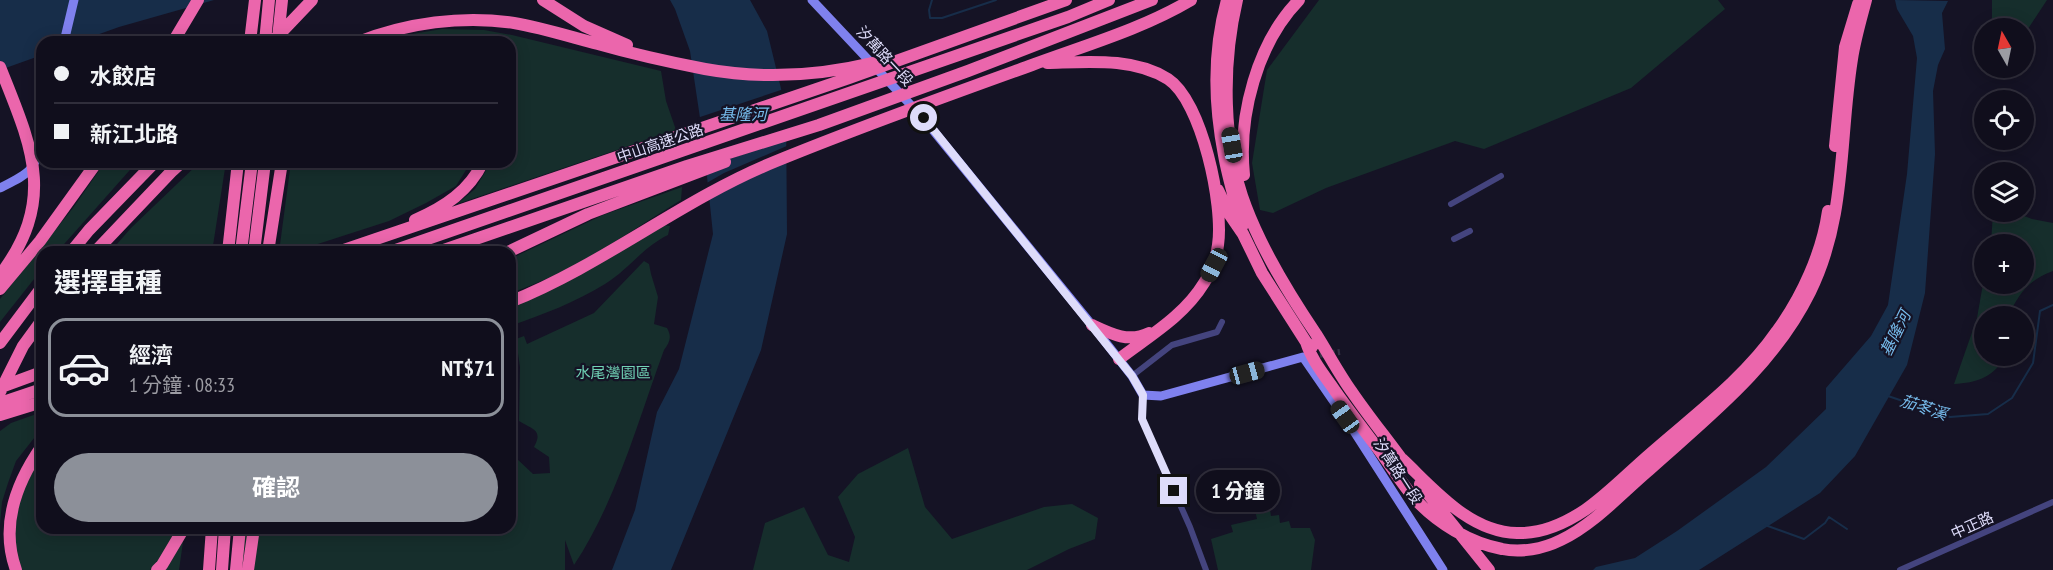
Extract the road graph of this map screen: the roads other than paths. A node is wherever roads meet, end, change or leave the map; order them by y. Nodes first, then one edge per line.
1 (74, 0) edge
2 (198, 0) edge
3 (255, 0) edge
4 (269, 0) edge
5 (282, 0) edge
6 (312, 0) edge
7 (543, 0) edge
8 (812, 0) edge
9 (1066, 0) edge
10 (1109, 0) edge
11 (1152, 0) edge
12 (1191, 0) edge
13 (1227, 0) edge
14 (1237, 0) edge
15 (1299, 0) edge
16 (1859, 0) edge
17 (1866, 0) edge
18 (1226, 23) junction
19 (65, 36) edge
20 (177, 36) edge
21 (251, 36) edge
22 (266, 36) edge
23 (278, 36) edge
24 (278, 36) edge
25 (379, 36) edge
26 (662, 59) junction
27 (1034, 64) junction
28 (0, 67) edge
29 (866, 68) junction
30 (36, 161) edge
31 (93, 168) edge
32 (150, 168) edge
33 (175, 168) edge
34 (237, 168) edge
35 (251, 168) edge
36 (264, 168) edge
37 (281, 168) edge
38 (480, 168) edge
39 (688, 171) junction
40 (1501, 176) dead end
41 (1214, 183) junction
42 (0, 188) edge
43 (1451, 204) dead end
44 (1255, 226) junction
45 (1470, 231) dead end
46 (1243, 234) junction
47 (377, 238) junction
48 (1454, 239) dead end
49 (76, 246) edge
50 (100, 246) edge
51 (229, 246) edge
52 (243, 246) edge
53 (255, 246) edge
54 (269, 246) edge
55 (355, 246) edge
56 (407, 246) edge
57 (457, 246) edge
58 (516, 248) edge
59 (0, 275) edge
60 (0, 289) edge
61 (36, 295) edge
62 (516, 300) edge
63 (1222, 322) dead end
64 (1092, 325) junction
65 (1161, 327) junction
66 (36, 328) edge
67 (1306, 342) junction
68 (0, 343) edge
69 (1119, 359) junction
70 (36, 374) edge
71 (1132, 376) junction
72 (0, 387) edge
73 (36, 390) edge
74 (1350, 390) junction
75 (0, 392) edge
76 (1143, 395) junction
77 (0, 403) edge
78 (36, 404) edge
79 (0, 415) edge
80 (36, 455) edge
81 (1402, 459) junction
82 (2053, 502) edge
83 (180, 534) edge
84 (212, 534) edge
85 (225, 534) edge
86 (239, 534) edge
87 (253, 534) edge
88 (16, 570) edge
89 (157, 570) edge
90 (209, 570) edge
91 (222, 570) edge
92 (236, 570) edge
93 (248, 570) edge
94 (1206, 570) edge
95 (1443, 570) edge
96 (1488, 570) edge
97 (1900, 570) edge

1 - 19 street
2 - 20 highway
3 - 21 highway
4 - 22 highway
5 - 23 highway
6 - 24 highway
7 - 26 highway
8 - 64 street, 汐萬路一段
9 - 29 highway
10 - 56 highway, 中山高速公路
11 - 39 highway
12 - 27 highway
13 - 18 highway
14 - 18 highway
15 - 44 highway
16 - 81 highway
17 - 67 highway
18 - 44 highway
18 - 46 highway
25 - 26 highway
26 - 29 highway
27 - 41 highway
27 - 62 highway
28 - 59 highway
29 - 47 highway
30 - 42 street
31 - 60 highway
32 - 49 highway
33 - 50 highway
34 - 51 highway
35 - 52 highway
36 - 53 highway
37 - 54 highway
38 - 47 highway
39 - 57 highway, 中山高速公路
39 - 58 highway
40 - 43 street
41 - 46 highway
41 - 65 highway
44 - 74 highway
45 - 48 street
46 - 67 highway
47 - 55 highway
61 - 68 highway
63 - 71 street
64 - 65 highway
64 - 69 street, 汐萬路一段
65 - 69 highway
66 - 75 highway
67 - 74 highway
69 - 71 street, 汐萬路一段
70 - 72 highway
71 - 76 street, 汐萬路一段
73 - 77 highway
74 - 81 highway
76 - 94 street
76 - 95 street, 汐萬路一段
78 - 79 highway
80 - 88 highway
81 - 96 highway
82 - 97 street, 中正路
83 - 89 highway
84 - 90 highway
85 - 91 highway
86 - 92 highway
87 - 93 highway

